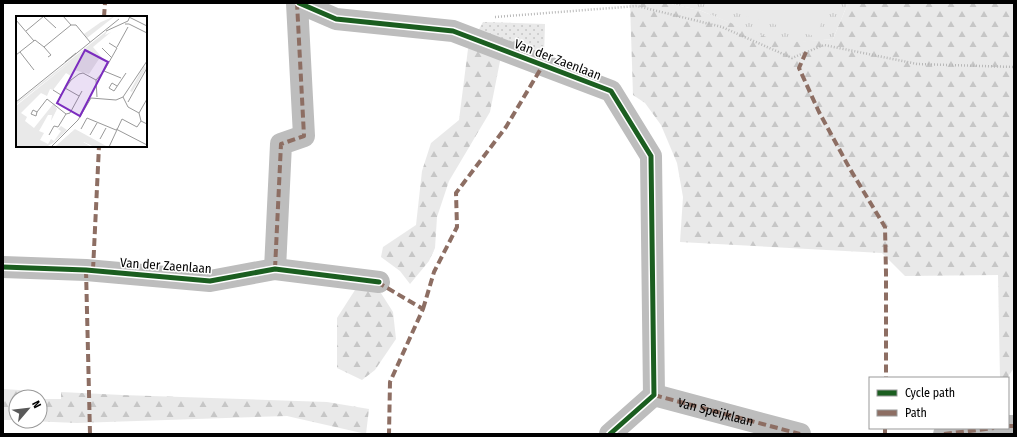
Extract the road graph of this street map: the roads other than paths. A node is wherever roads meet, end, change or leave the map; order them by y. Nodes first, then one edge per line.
1 (298, 3) edge
2 (3, 267) edge
3 (275, 269) junction
4 (379, 282) dead end
5 (654, 395) junction
6 (986, 429) edge
7 (610, 434) edge
8 (800, 434) edge
9 (944, 434) edge

1 - 3 street, Van der Zaenlaan
1 - 5 street, Van der Zaenlaan
2 - 3 street, Van der Zaenlaan
3 - 4 street, Van der Zaenlaan
5 - 7 street
5 - 8 street, Van Speijklaan
6 - 9 street

